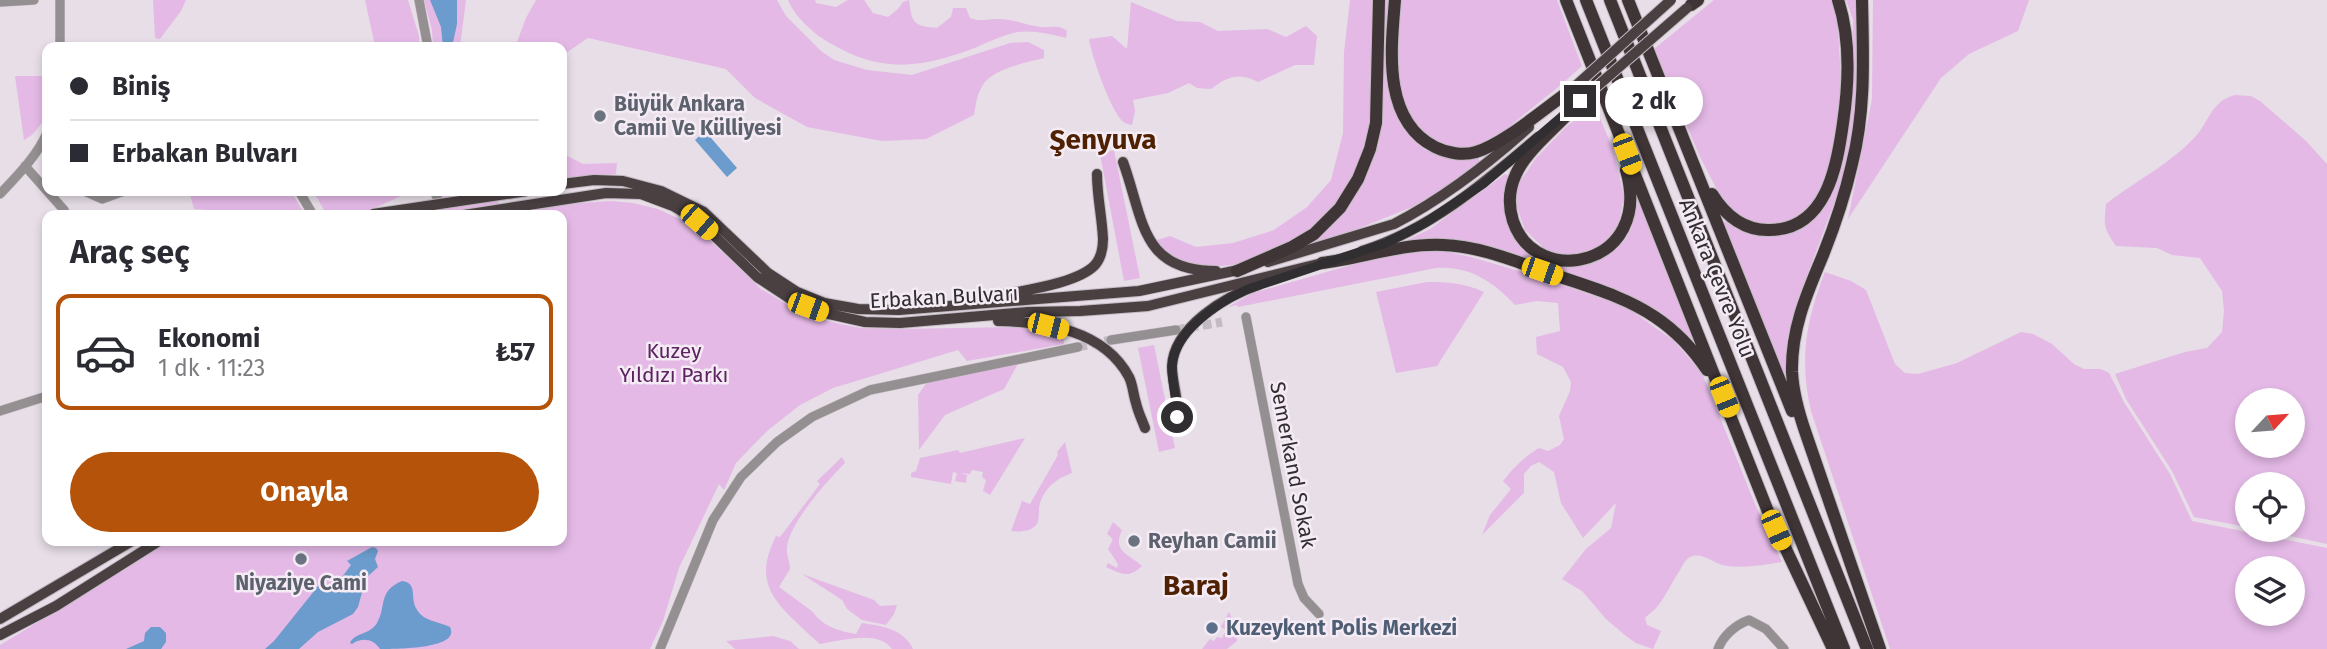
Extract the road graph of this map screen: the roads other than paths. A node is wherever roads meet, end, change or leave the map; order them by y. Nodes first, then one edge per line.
1 (34, 0) edge
2 (60, 0) edge
3 (419, 0) edge
4 (1379, 0) edge
5 (1395, 0) edge
6 (1566, 0) edge
7 (1586, 0) edge
8 (1610, 0) edge
9 (1629, 0) edge
10 (1671, 0) edge
11 (1838, 0) edge
12 (1863, 0) edge
13 (0, 2) edge
14 (1693, 3) edge
15 (60, 42) edge
16 (427, 42) edge
17 (1583, 44) junction
18 (1661, 85) junction
19 (1571, 90) junction
20 (1580, 101) junction
21 (42, 145) edge
22 (1123, 162) dead end
23 (25, 166) junction
24 (1097, 174) dead end
25 (567, 183) edge
26 (42, 185) edge
27 (0, 194) edge
28 (52, 196) edge
29 (493, 196) edge
30 (64, 210) edge
31 (398, 210) edge
32 (495, 210) edge
33 (1322, 263) junction
34 (1237, 271) junction
35 (940, 305) junction
36 (1246, 317) dead end
37 (946, 319) junction
38 (1176, 330) tunnel mouth
39 (1111, 340) tunnel mouth
40 (1078, 347) tunnel mouth
41 (42, 398) edge
42 (0, 411) edge
43 (1145, 428) dead end
44 (1177, 431) dead end
45 (1738, 433) junction
46 (1834, 512) junction
47 (124, 546) edge
48 (150, 546) edge
49 (1319, 614) dead end
50 (0, 620) edge
51 (0, 635) edge
52 (660, 649) edge
53 (1718, 649) edge
54 (1784, 649) edge
55 (1833, 649) edge
56 (1844, 649) edge
57 (1867, 649) edge
58 (1881, 649) edge

1 - 13 street
2 - 15 street
3 - 16 street
4 - 34 highway
5 - 19 highway
6 - 17 highway
7 - 56 highway, Ankara Çevre Yolu
8 - 57 highway, Ankara Çevre Yolu
9 - 18 highway
10 - 19 highway, Erbakan Bulvarı, bridge
11 - 18 highway
12 - 46 highway
14 - 20 highway, Erbakan Bulvarı, bridge
17 - 20 highway
17 - 45 highway
18 - 46 highway
19 - 34 highway, Erbakan Bulvarı
20 - 33 highway, Erbakan Bulvarı
21 - 23 street
22 - 34 highway
23 - 26 street
23 - 27 street
24 - 35 highway
25 - 35 highway, Erbakan Bulvarı
28 - 30 street
29 - 31 highway, bridge
32 - 37 highway, Erbakan Bulvarı
33 - 37 highway, Erbakan Bulvarı
33 - 44 highway
33 - 45 highway
34 - 35 highway, Erbakan Bulvarı
36 - 49 street, Semerkand Sokak
37 - 43 highway
38 - 39 street
40 - 52 street
41 - 42 street
45 - 55 highway
46 - 58 highway
47 - 50 highway
48 - 51 highway
53 - 54 street

